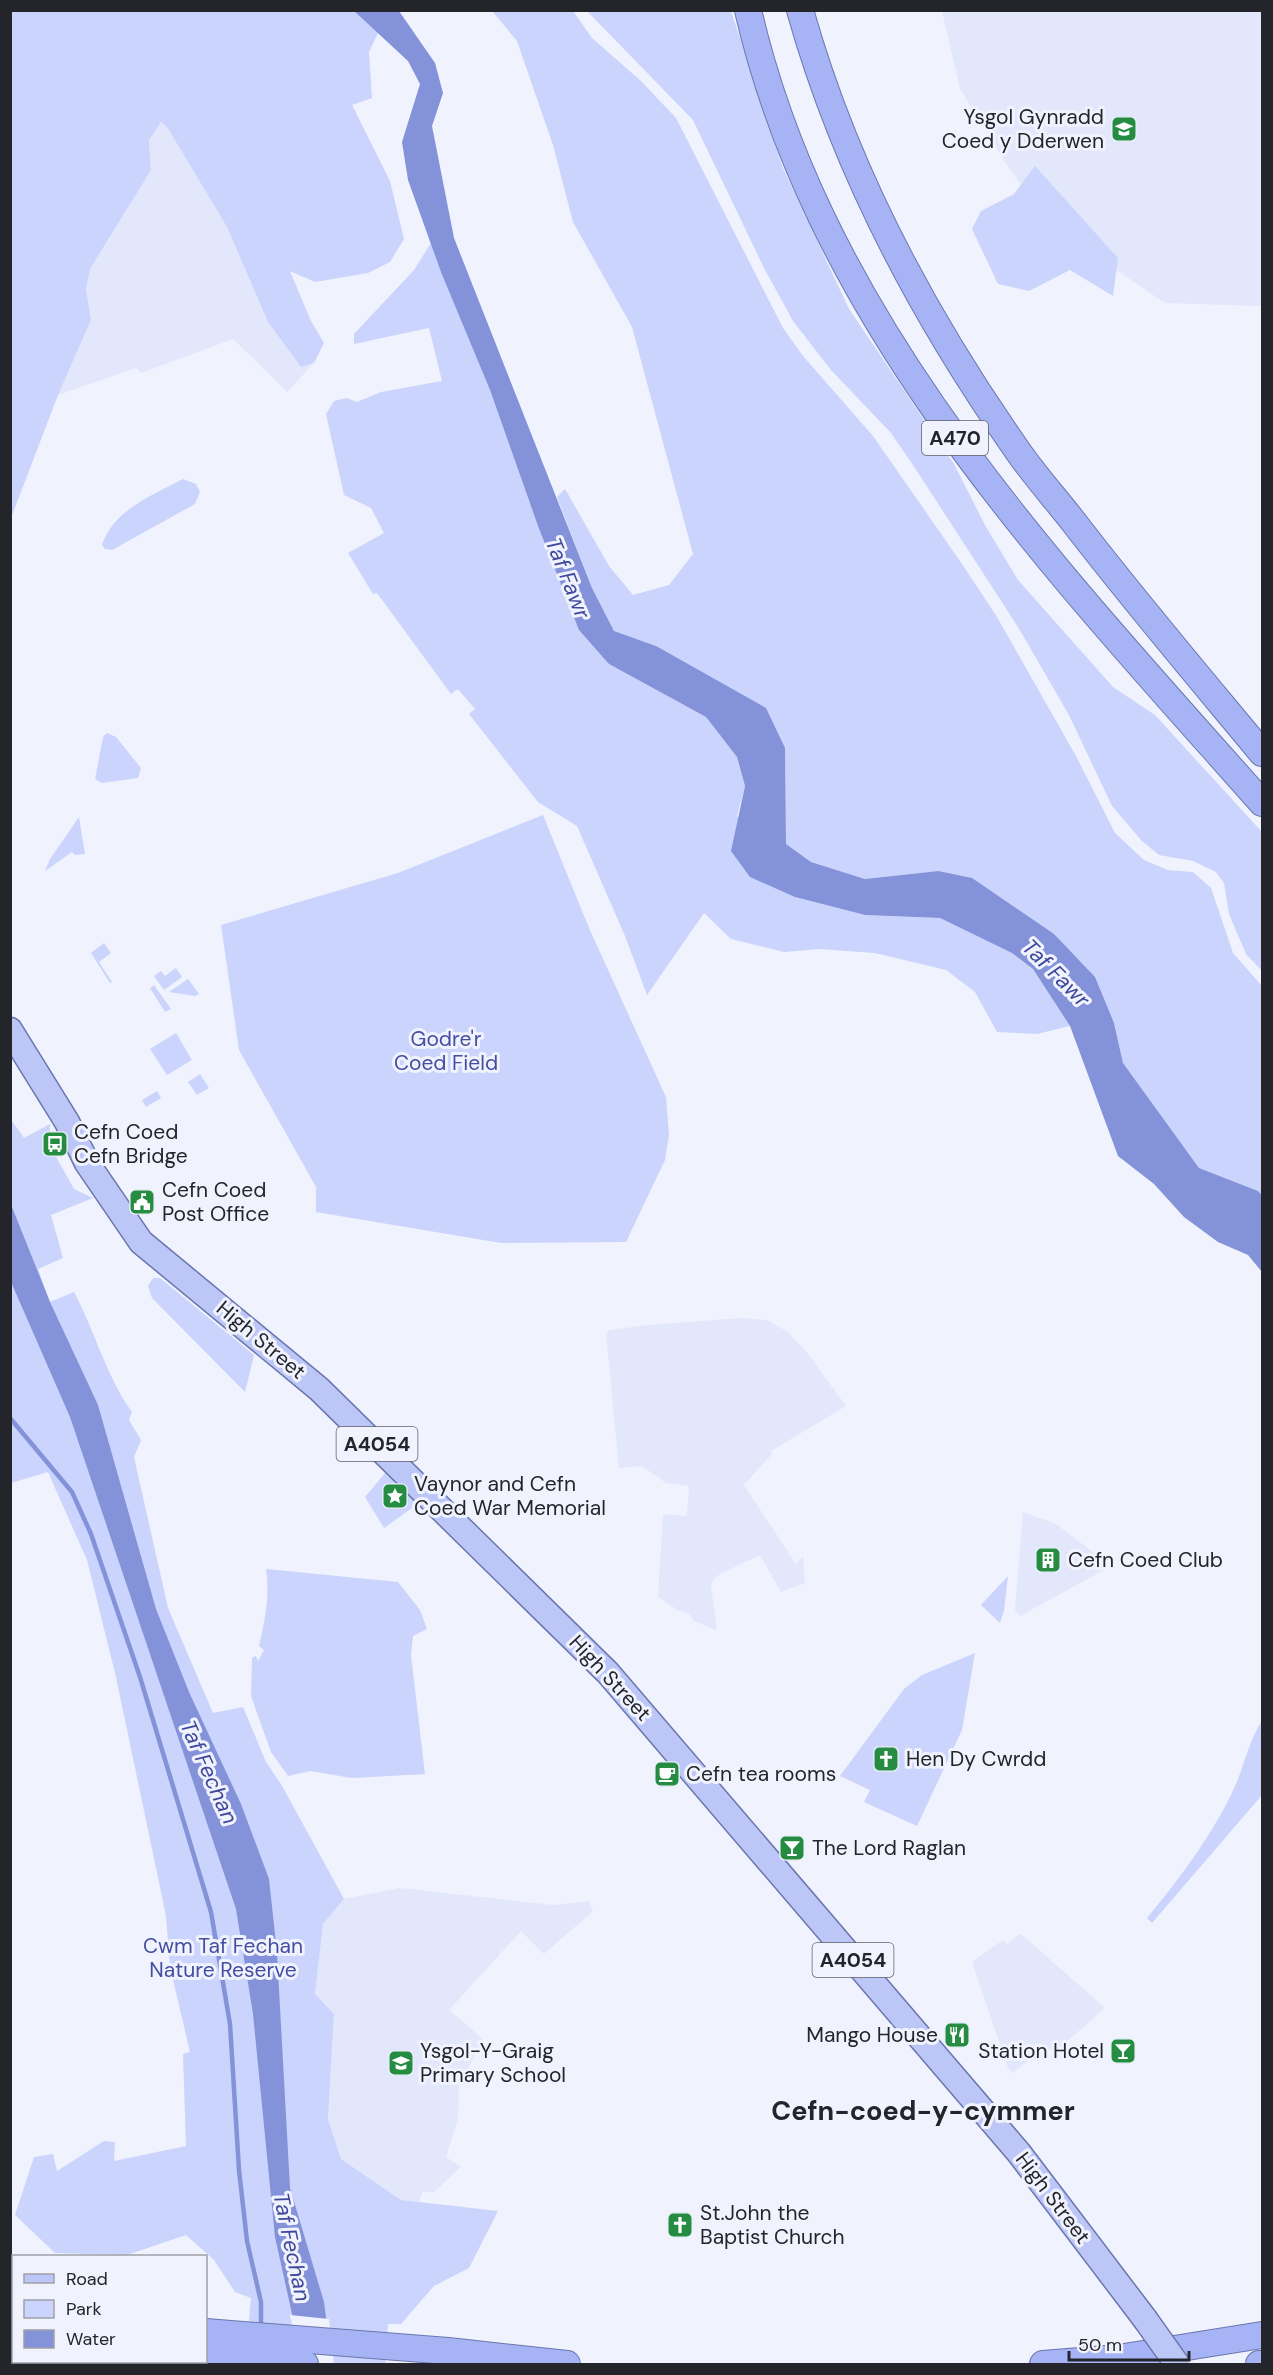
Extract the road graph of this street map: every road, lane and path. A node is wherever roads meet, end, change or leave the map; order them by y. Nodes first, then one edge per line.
1 (748, 10) edge
2 (800, 10) edge
3 (1263, 753) edge
4 (1263, 803) edge
5 (10, 1030) edge
6 (1263, 2319) edge
7 (207, 2332) edge
8 (1263, 2335) edge
9 (1213, 2344) junction
10 (207, 2356) edge
11 (305, 2364) edge
12 (567, 2364) edge
13 (1043, 2364) edge
14 (1177, 2364) edge

1 - 4 highway, A470
2 - 3 highway, A470
5 - 14 main road, High Street / A4054, bridge
6 - 9 highway
7 - 12 highway
8 - 9 highway
9 - 13 highway
10 - 11 highway

